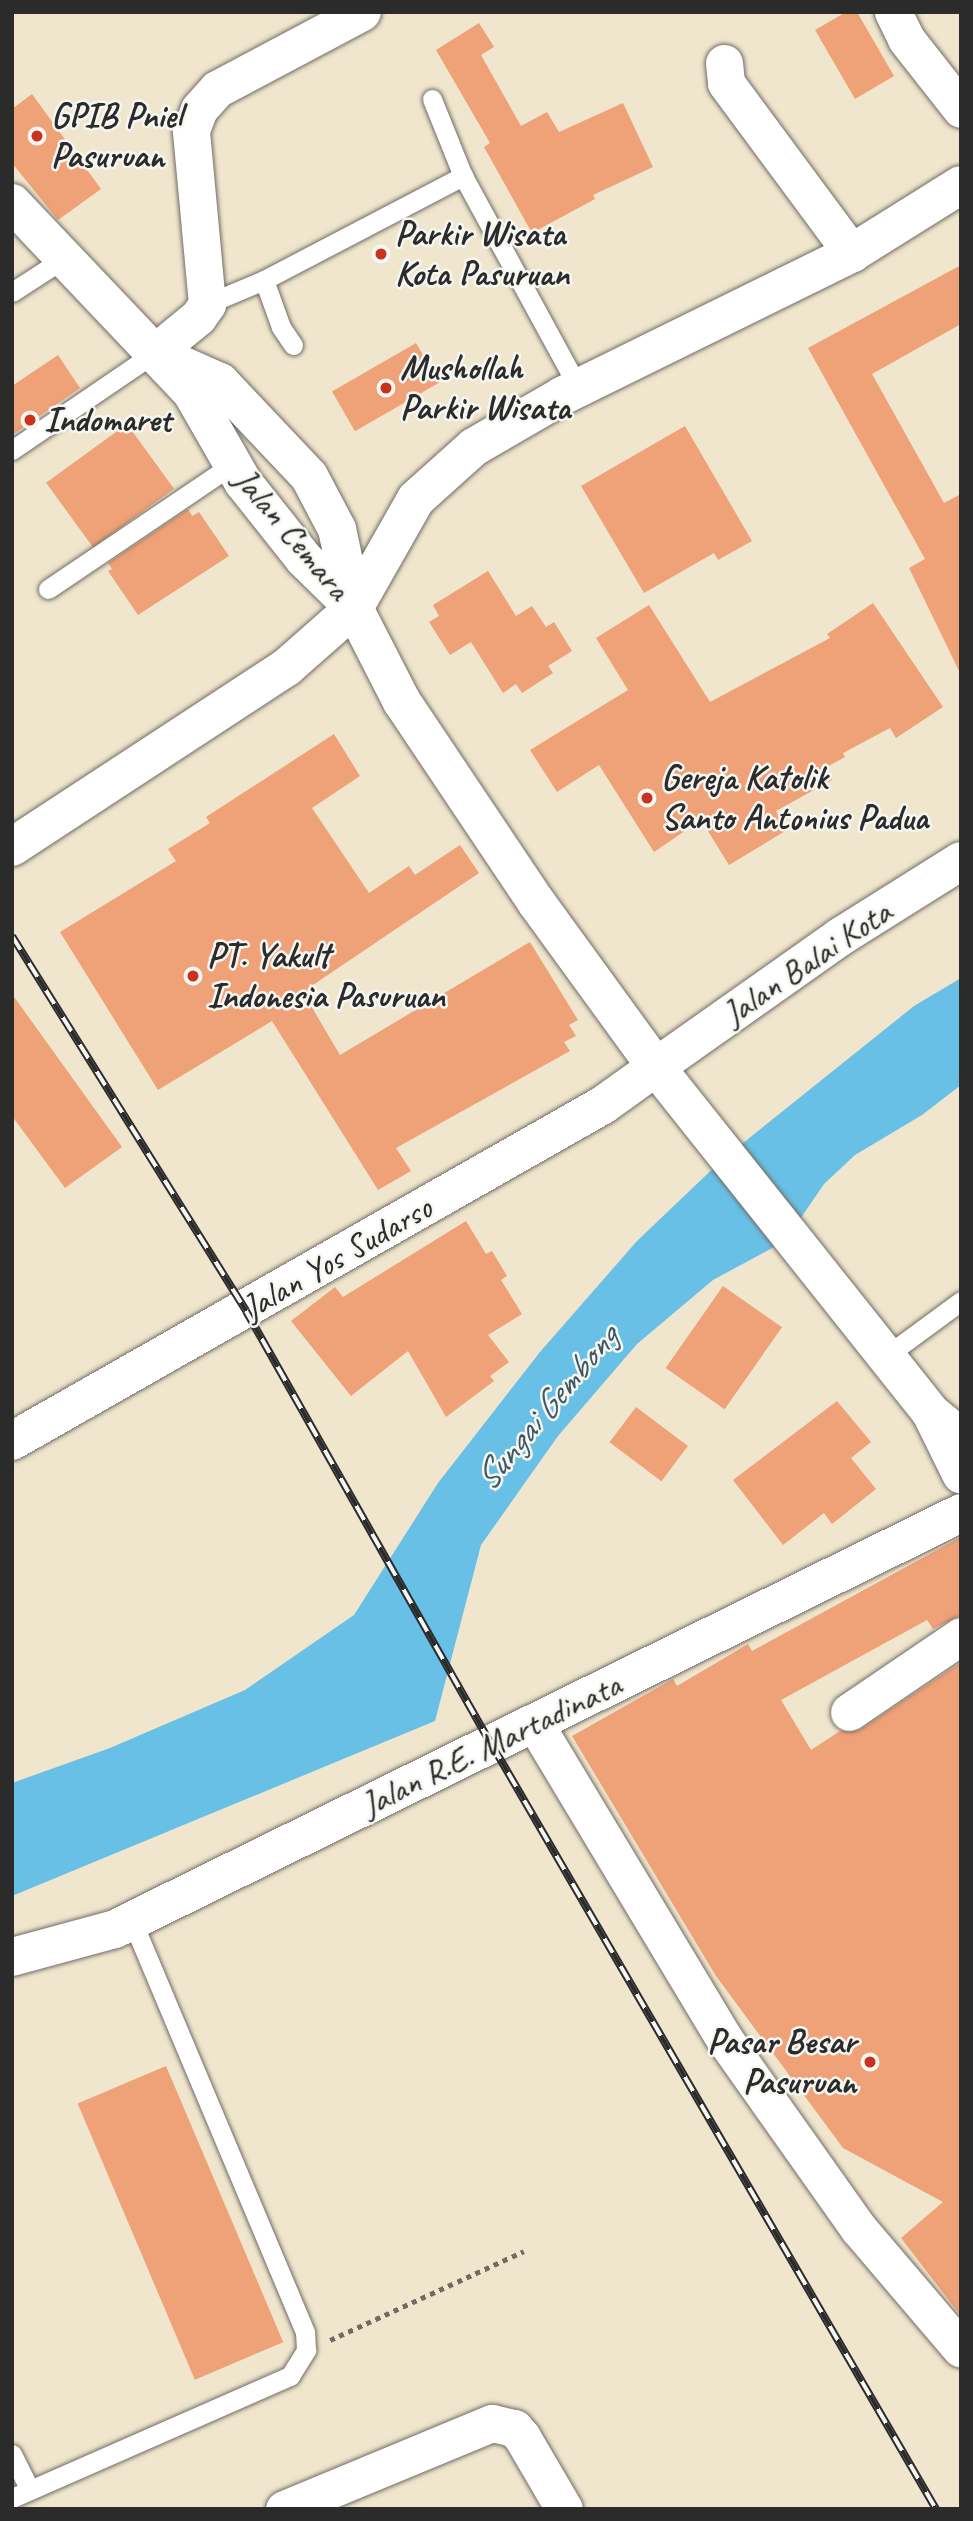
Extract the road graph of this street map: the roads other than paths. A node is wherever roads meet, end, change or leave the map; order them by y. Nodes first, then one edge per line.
1 (893, 12) edge
2 (341, 18) edge
3 (724, 63) dead end
4 (432, 99) dead end
5 (961, 109) edge
6 (463, 176) junction
7 (961, 186) edge
8 (12, 202) edge
9 (852, 253) junction
10 (66, 257) junction
11 (264, 280) junction
12 (12, 292) edge
13 (206, 304) junction
14 (293, 345) dead end
15 (154, 353) junction
16 (579, 389) junction
17 (12, 450) edge
18 (233, 464) junction
19 (48, 589) dead end
20 (354, 608) junction
21 (12, 847) edge
22 (961, 861) edge
23 (656, 1067) junction
24 (961, 1301) edge
25 (886, 1356) junction
26 (930, 1412) junction
27 (961, 1437) edge
28 (12, 1441) edge
29 (961, 1474) edge
30 (961, 1513) edge
31 (961, 1636) edge
32 (849, 1712) dead end
33 (535, 1724) junction
34 (132, 1920) junction
35 (12, 1957) edge
36 (961, 2349) edge
37 (12, 2454) edge
38 (21, 2494) edge
39 (284, 2509) edge
40 (564, 2509) edge

1 - 5 street
2 - 13 street
3 - 9 street
4 - 6 lane
6 - 11 lane
6 - 16 lane
7 - 9 main road
8 - 10 main road, Jalan Cemara
9 - 16 main road
10 - 12 lane
10 - 15 main road, Jalan Cemara
11 - 13 lane
11 - 14 lane
13 - 15 street
15 - 17 lane
15 - 18 main road, Jalan Cemara
15 - 20 main road, Jalan Cemara
16 - 20 main road
18 - 19 lane
18 - 20 main road, Jalan Cemara
20 - 21 main road
20 - 23 main road
22 - 23 main road, Jalan Balai Kota
23 - 25 main road
23 - 28 main road, Jalan Yos Sudarso
24 - 25 lane
25 - 26 main road
26 - 27 main road
26 - 29 main road
30 - 33 main road, Jalan R.E. Martadinata
31 - 32 street
33 - 34 main road, Jalan R.E. Martadinata
33 - 36 street
34 - 35 main road, Jalan R.E. Martadinata
34 - 38 lane
37 - 38 lane
39 - 40 street

